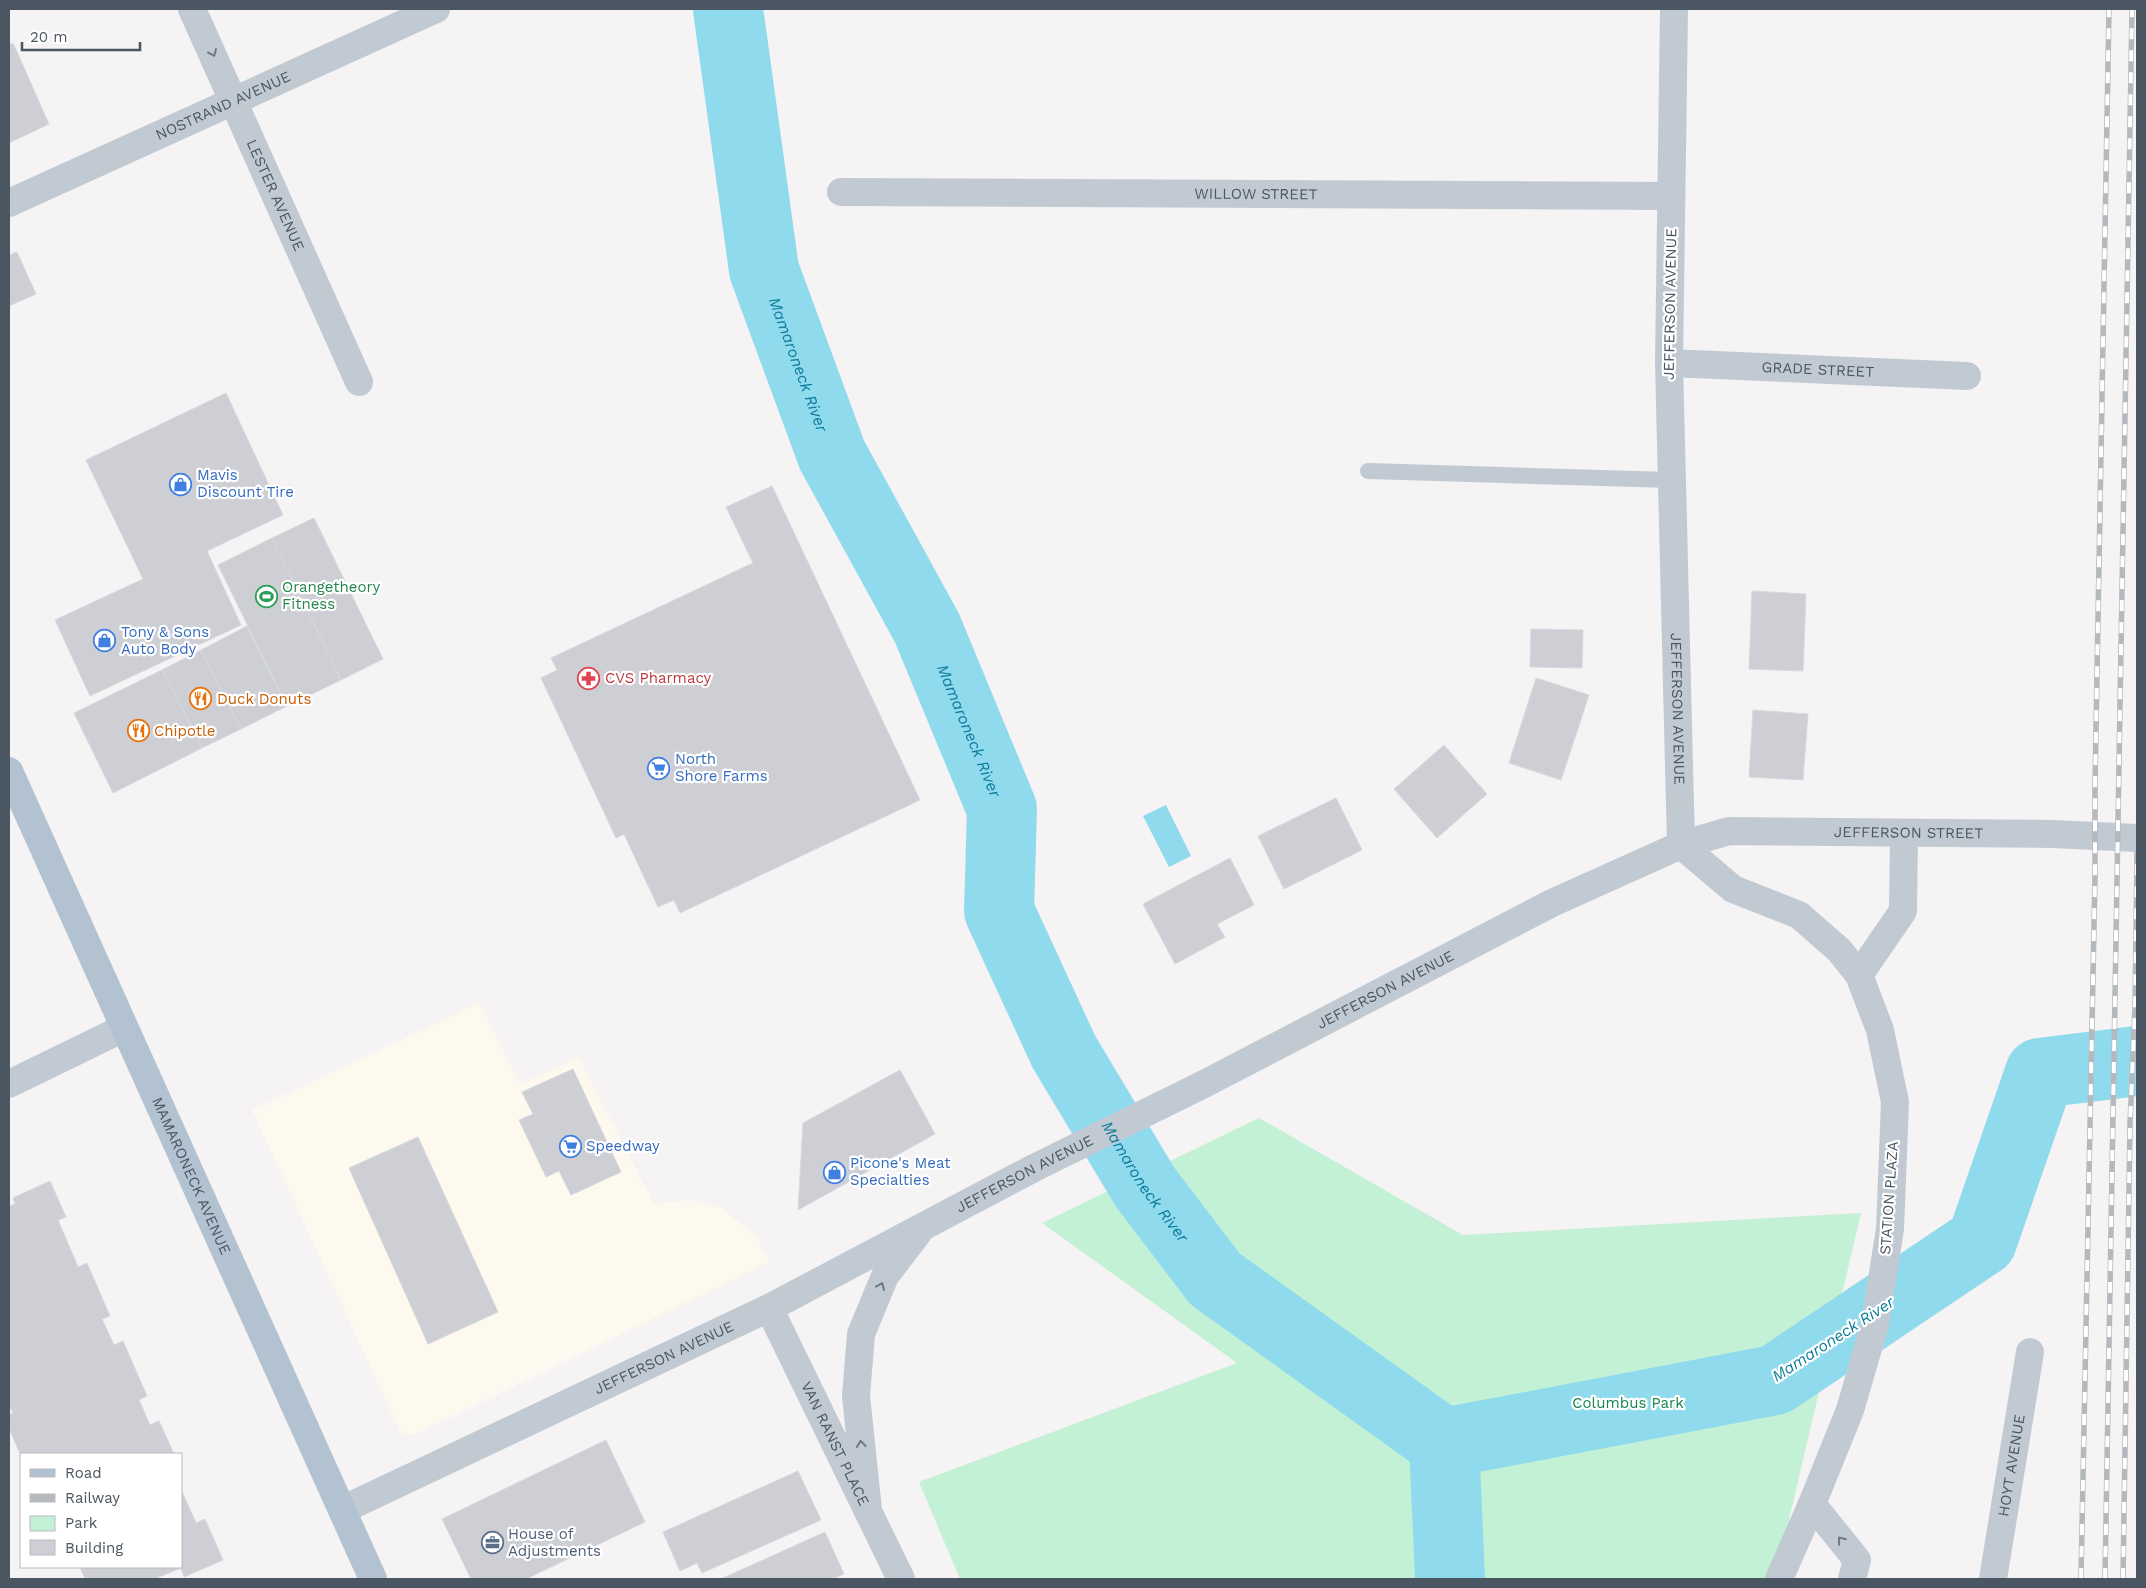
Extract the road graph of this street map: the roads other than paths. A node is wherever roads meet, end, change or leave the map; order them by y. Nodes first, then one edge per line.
1 (192, 9) edge
2 (436, 9) edge
3 (1674, 9) edge
4 (234, 100) junction
5 (841, 192) dead end
6 (1671, 196) junction
7 (9, 203) edge
8 (1669, 363) junction
9 (1967, 376) dead end
10 (358, 382) dead end
11 (1368, 471) dead end
12 (1671, 480) junction
13 (9, 771) edge
14 (1904, 834) junction
15 (2137, 838) edge
16 (1681, 845) junction
17 (1859, 975) junction
18 (124, 1028) junction
19 (9, 1084) edge
20 (924, 1226) junction
21 (769, 1308) junction
22 (2030, 1352) dead end
23 (1812, 1504) junction
24 (342, 1510) junction
25 (868, 1510) junction
26 (373, 1579) edge
27 (901, 1579) edge
28 (1779, 1579) edge
29 (1852, 1579) edge
30 (1994, 1579) edge

1 -> 4 street, LESTER AVENUE
2 - 4 street, NOSTRAND AVENUE
3 - 6 street, JEFFERSON AVENUE
4 - 7 street, NOSTRAND AVENUE
4 - 10 street, LESTER AVENUE
5 - 6 street, WILLOW STREET
6 - 8 street, JEFFERSON AVENUE
8 - 9 street, GRADE STREET
8 - 12 street, JEFFERSON AVENUE
11 - 12 lane
12 - 16 street, JEFFERSON AVENUE
13 - 18 main road, MAMARONECK AVENUE
14 - 15 street, JEFFERSON STREET
14 - 16 street, JEFFERSON STREET
14 - 17 street
16 - 17 street, STATION PLAZA
16 - 20 street, JEFFERSON AVENUE
17 - 23 street, STATION PLAZA
18 - 19 street
18 - 24 main road, MAMARONECK AVENUE
20 - 21 street, JEFFERSON AVENUE
25 -> 20 street
21 - 24 street, JEFFERSON AVENUE
21 - 25 street, VAN RANST PLACE
22 - 30 street, HOYT AVENUE
23 - 28 street, STATION PLAZA
29 -> 23 street
24 - 26 main road, MAMARONECK AVENUE
25 - 27 street, VAN RANST PLACE

